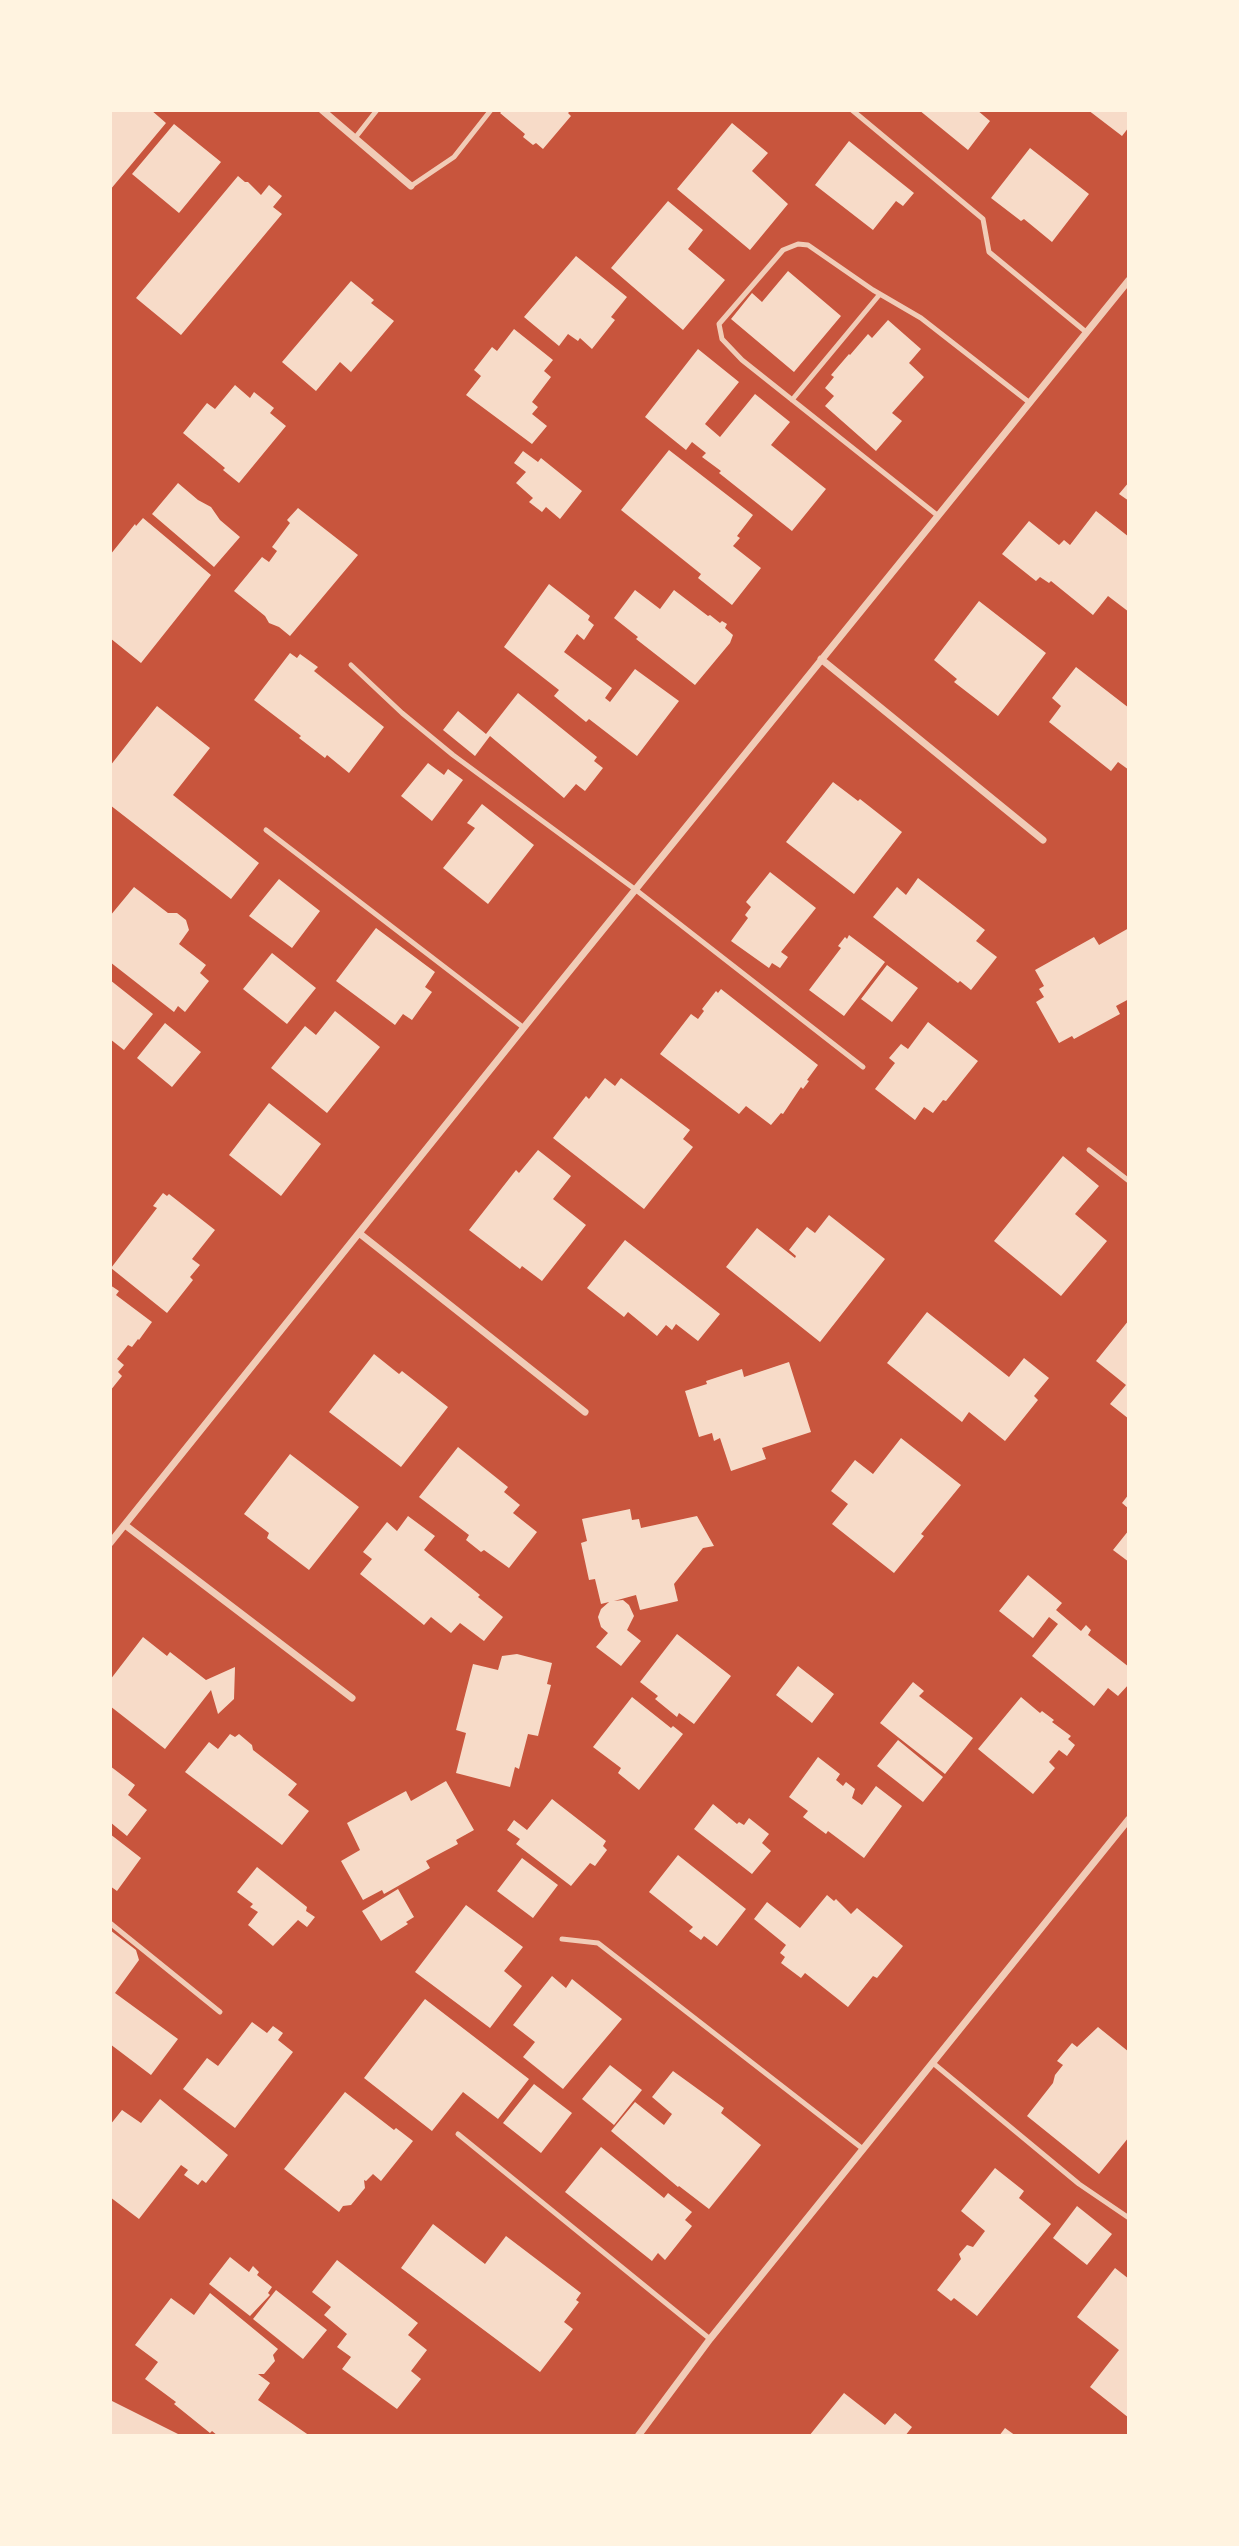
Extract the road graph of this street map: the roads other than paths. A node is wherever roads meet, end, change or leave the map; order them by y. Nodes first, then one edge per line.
1 (322, 110) edge
2 (377, 110) edge
3 (491, 110) edge
4 (852, 110) edge
5 (355, 138) junction
6 (411, 186) joint
7 (1129, 280) edge
8 (880, 294) junction
9 (1086, 332) junction
10 (792, 400) junction
11 (1030, 403) junction
12 (937, 515) junction
13 (821, 659) junction
14 (351, 666) dead end
15 (266, 830) dead end
16 (1043, 840) dead end
17 (636, 890) junction
18 (524, 1028) junction
19 (863, 1068) dead end
20 (1089, 1150) dead end
21 (1129, 1181) edge
22 (359, 1233) junction
23 (585, 1412) dead end
24 (125, 1525) junction
25 (110, 1543) edge
26 (352, 1698) dead end
27 (1129, 1819) edge
28 (110, 1923) edge
29 (562, 1939) dead end
30 (220, 2012) dead end
31 (933, 2063) junction
32 (458, 2134) dead end
33 (863, 2149) junction
34 (1129, 2218) edge
35 (710, 2339) junction
36 (638, 2436) edge

1 - 5 street
2 - 5 lane
3 - 6 lane
4 - 9 lane
5 - 6 street
7 - 9 street
8 - 10 lane
8 - 10 lane
8 - 11 lane
9 - 11 street
10 - 12 lane
11 - 12 street
12 - 13 street
13 - 16 street
13 - 17 street
14 - 17 lane
15 - 18 lane
17 - 18 street
17 - 19 lane
18 - 22 street
20 - 21 lane
22 - 23 street
22 - 24 street
24 - 25 street
24 - 26 street
27 - 31 street
28 - 30 lane
29 - 33 lane
31 - 33 street
31 - 34 lane
32 - 35 lane
33 - 35 street
35 - 36 street

